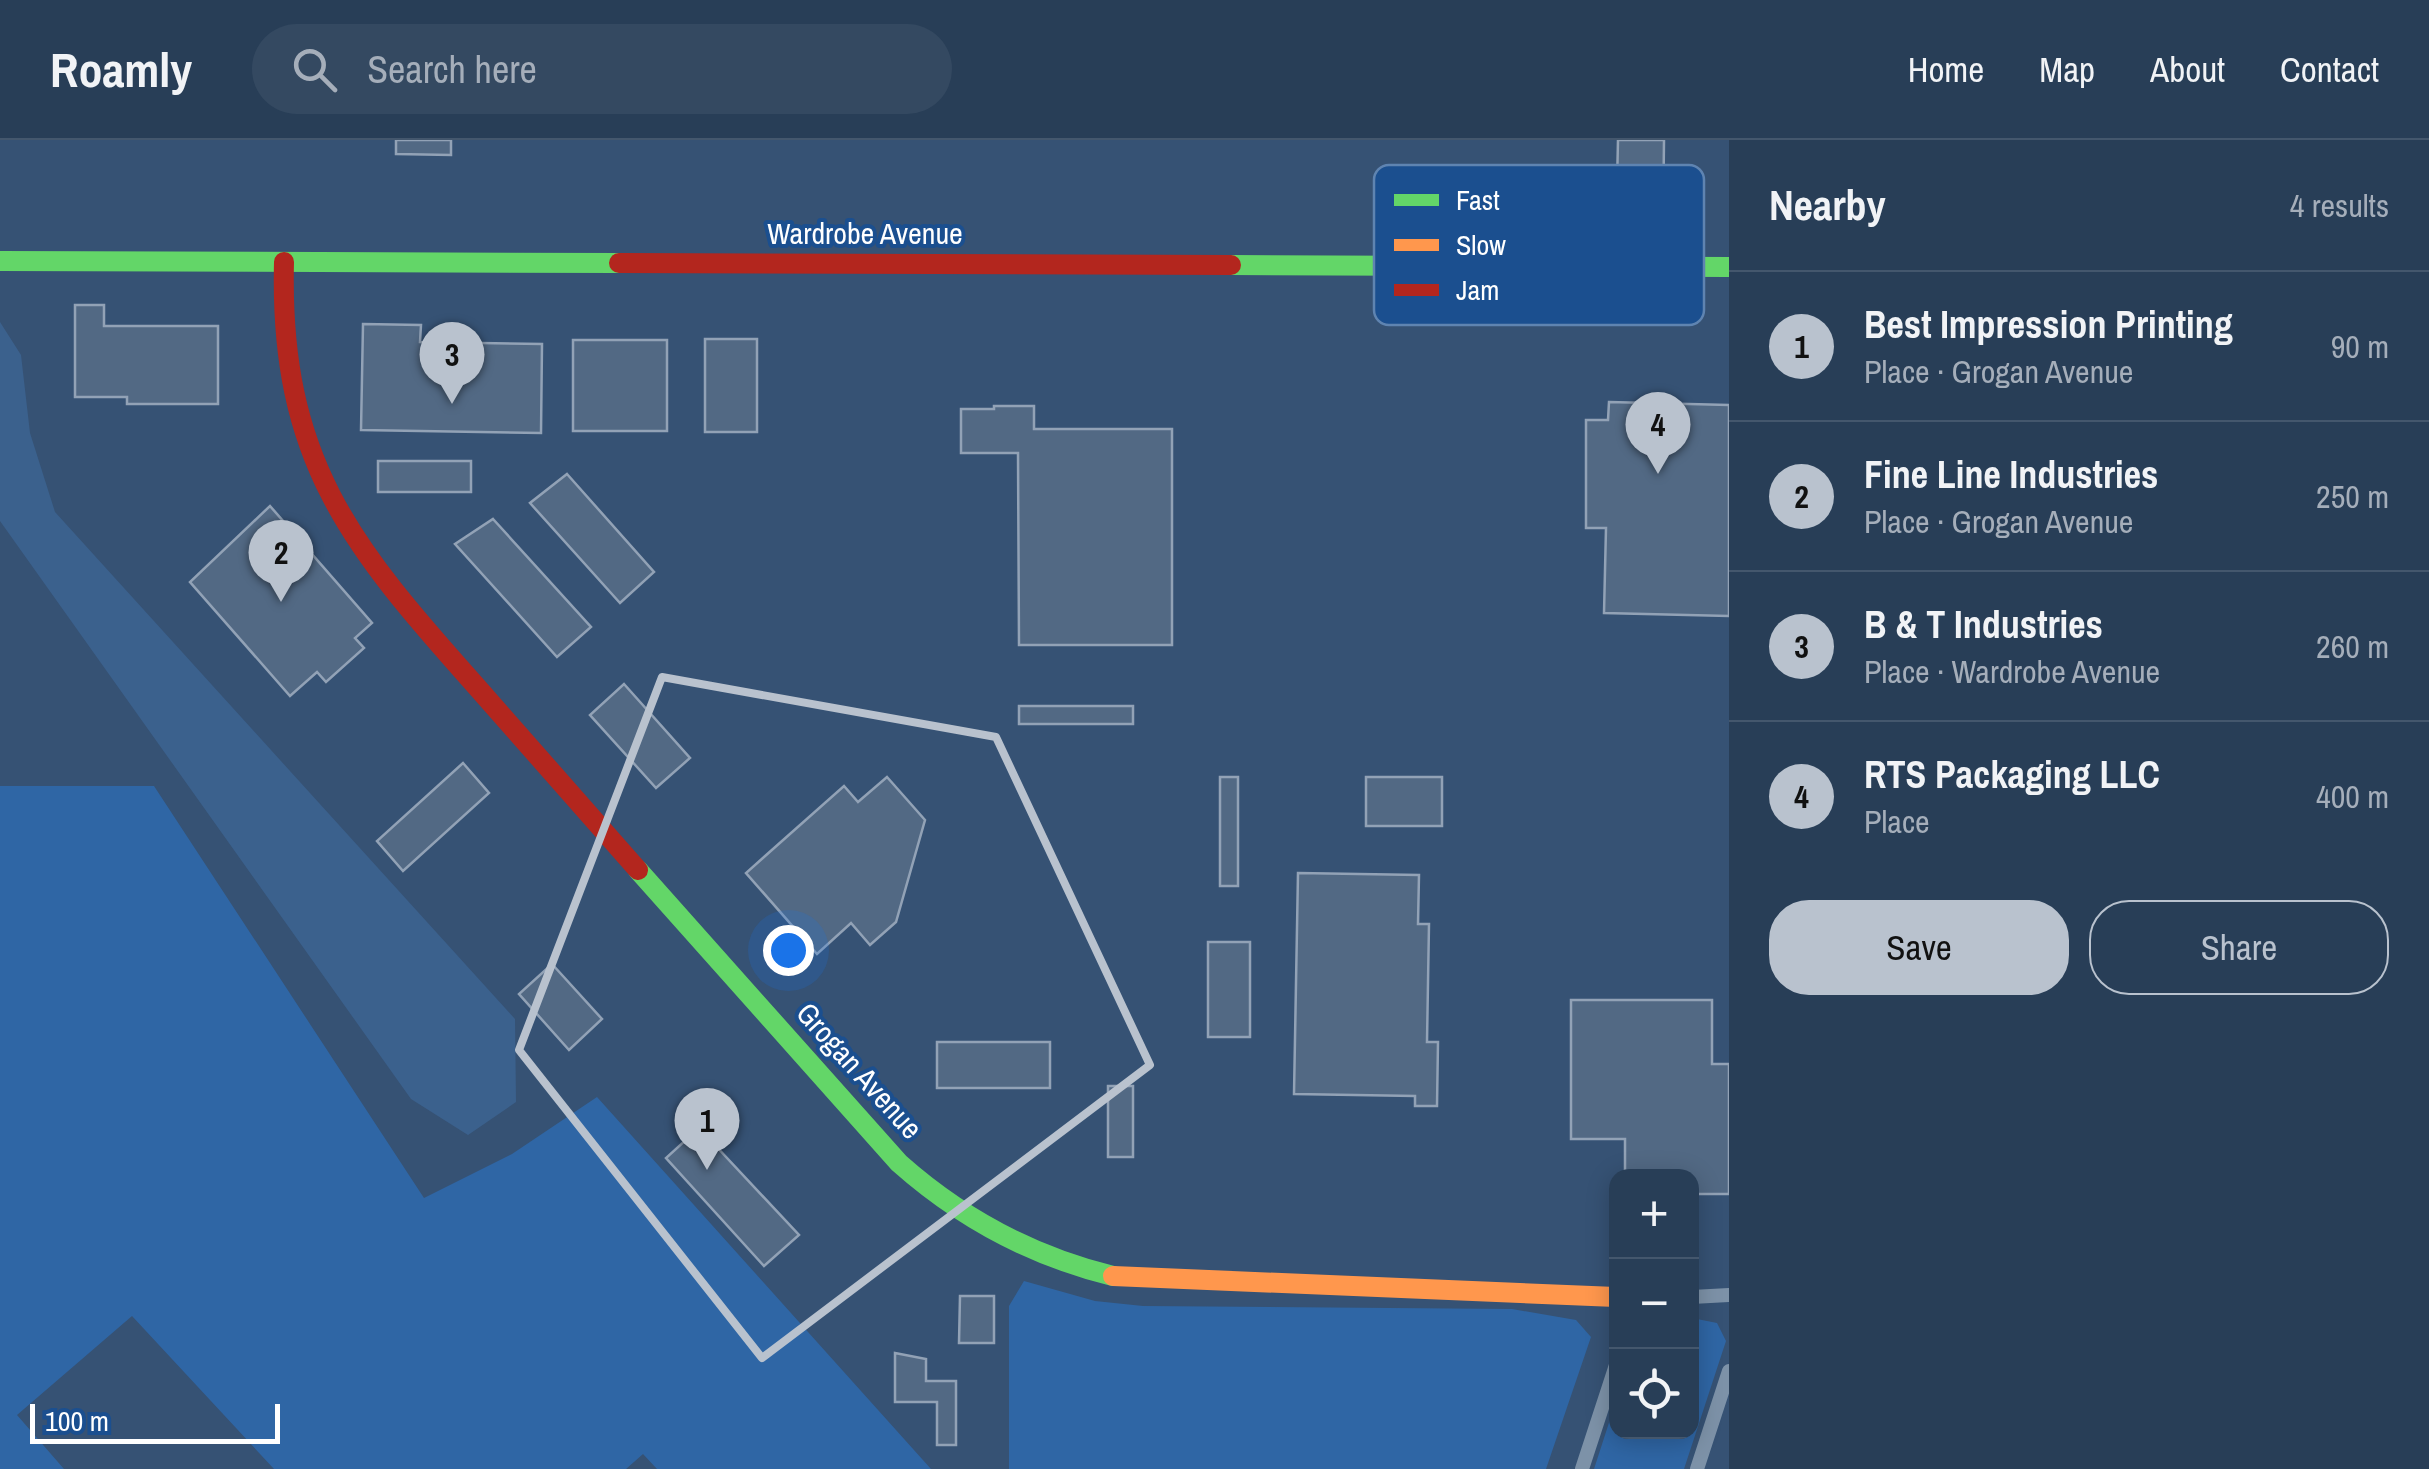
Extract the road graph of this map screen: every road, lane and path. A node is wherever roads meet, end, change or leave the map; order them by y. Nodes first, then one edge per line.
1 (0, 261) edge
2 (284, 262) junction
3 (1374, 266) edge
4 (1704, 267) edge
5 (1729, 267) edge
6 (1729, 1295) edge
7 (1609, 1297) edge
8 (1699, 1297) edge
9 (1729, 1372) edge
10 (1609, 1386) edge
11 (1582, 1469) edge
12 (1696, 1469) edge

1 - 2 street, Wardrobe Avenue
2 - 3 street, Wardrobe Avenue
2 - 7 street, Grogan Avenue
4 - 5 street, Wardrobe Avenue
6 - 8 street
9 - 12 street
10 - 11 street

